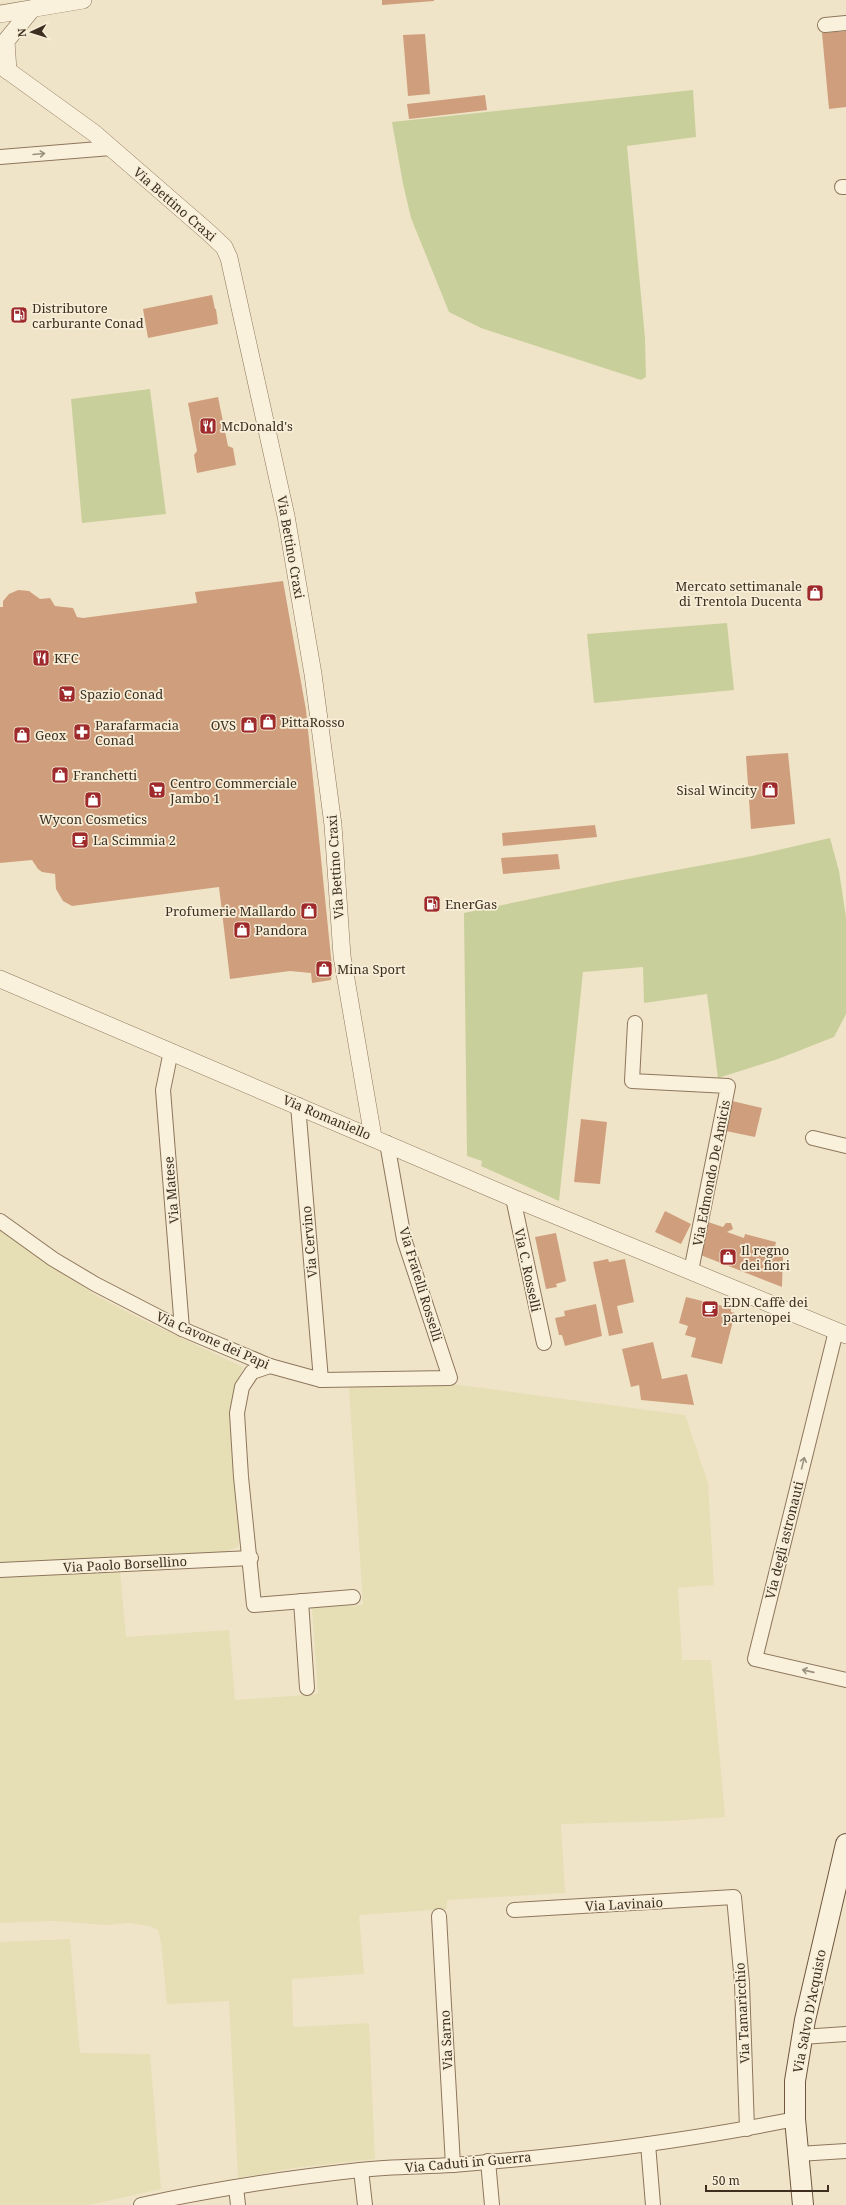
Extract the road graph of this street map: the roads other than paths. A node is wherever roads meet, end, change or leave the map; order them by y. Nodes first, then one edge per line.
1 (83, 0) edge
2 (32, 9) junction
3 (0, 14) edge
4 (846, 23) edge
5 (825, 25) dead end
6 (4, 68) edge
7 (111, 148) junction
8 (0, 157) edge
9 (0, 979) edge
10 (635, 1023) dead end
11 (171, 1051) junction
12 (298, 1105) junction
13 (813, 1138) dead end
14 (380, 1140) junction
15 (846, 1146) edge
16 (513, 1198) junction
17 (0, 1221) edge
18 (691, 1270) junction
19 (182, 1330) junction
20 (841, 1333) edge
21 (544, 1343) dead end
22 (270, 1366) junction
23 (450, 1378) joint
24 (321, 1380) junction
25 (251, 1558) junction
26 (0, 1570) edge
27 (353, 1597) dead end
28 (301, 1601) junction
29 (846, 1680) edge
30 (307, 1688) dead end
31 (846, 1844) edge
32 (734, 1898) joint
33 (514, 1910) dead end
34 (439, 1916) dead end
35 (846, 2034) edge
36 (802, 2036) junction
37 (795, 2119) junction
38 (747, 2129) junction
39 (648, 2144) junction
40 (846, 2151) edge
41 (798, 2154) junction
42 (488, 2161) junction
43 (453, 2165) junction
44 (361, 2170) junction
45 (236, 2187) junction
46 (140, 2205) edge
47 (238, 2205) edge
48 (365, 2205) edge
49 (492, 2205) edge
50 (653, 2205) edge
51 (803, 2205) edge

1 - 2 street
2 - 3 street
2 - 6 street
4 - 5 street
6 - 7 street, Via Bettino Craxi
8 -> 7 street
7 - 14 street, Via Bettino Craxi
9 - 11 street, Via Romaniello
10 - 18 street, Via Edmondo De Amicis
11 - 12 street, Via Romaniello
11 - 19 street, Via Matese
12 - 14 street, Via Romaniello
12 - 24 street, Via Cervino
13 - 15 street
14 - 16 street, Via Romaniello
14 - 23 street, Via Fratelli Rosselli
16 - 18 street, Via Romaniello
16 - 21 street, Via C. Rosselli
17 - 19 street, Via Cavone dei Papi
18 - 20 street, Via Romaniello
19 - 22 street, Via Cavone dei Papi
29 -> 20 street, Via degli astronauti
22 - 24 street, Via Cavone dei Papi
22 - 25 street
23 - 24 street, Via Cavone dei Papi
25 - 26 street, Via Paolo Borsellino
25 - 28 street
27 - 28 street
28 - 30 street
31 - 36 main road, Via Salvo D'Acquisto
32 - 33 street, Via Lavinaio
32 - 38 street, Via Tamaricchio
34 - 43 street, Via Sarno
35 - 36 street
36 - 37 main road, Via Salvo D'Acquisto
37 - 38 street, Via Caduti in Guerra
37 - 41 main road, Via Salvo D'Acquisto
38 - 39 street, Via Caduti in Guerra
39 - 42 street, Via Caduti in Guerra
39 - 50 street
40 - 41 street
41 - 51 main road, Via Salvo D'Acquisto
42 - 43 street, Via Caduti in Guerra
42 - 49 street
43 - 44 street, Via Caduti in Guerra
44 - 45 street, Via Caduti in Guerra
44 - 48 street
45 - 46 street, Via Caduti in Guerra
45 - 47 street

